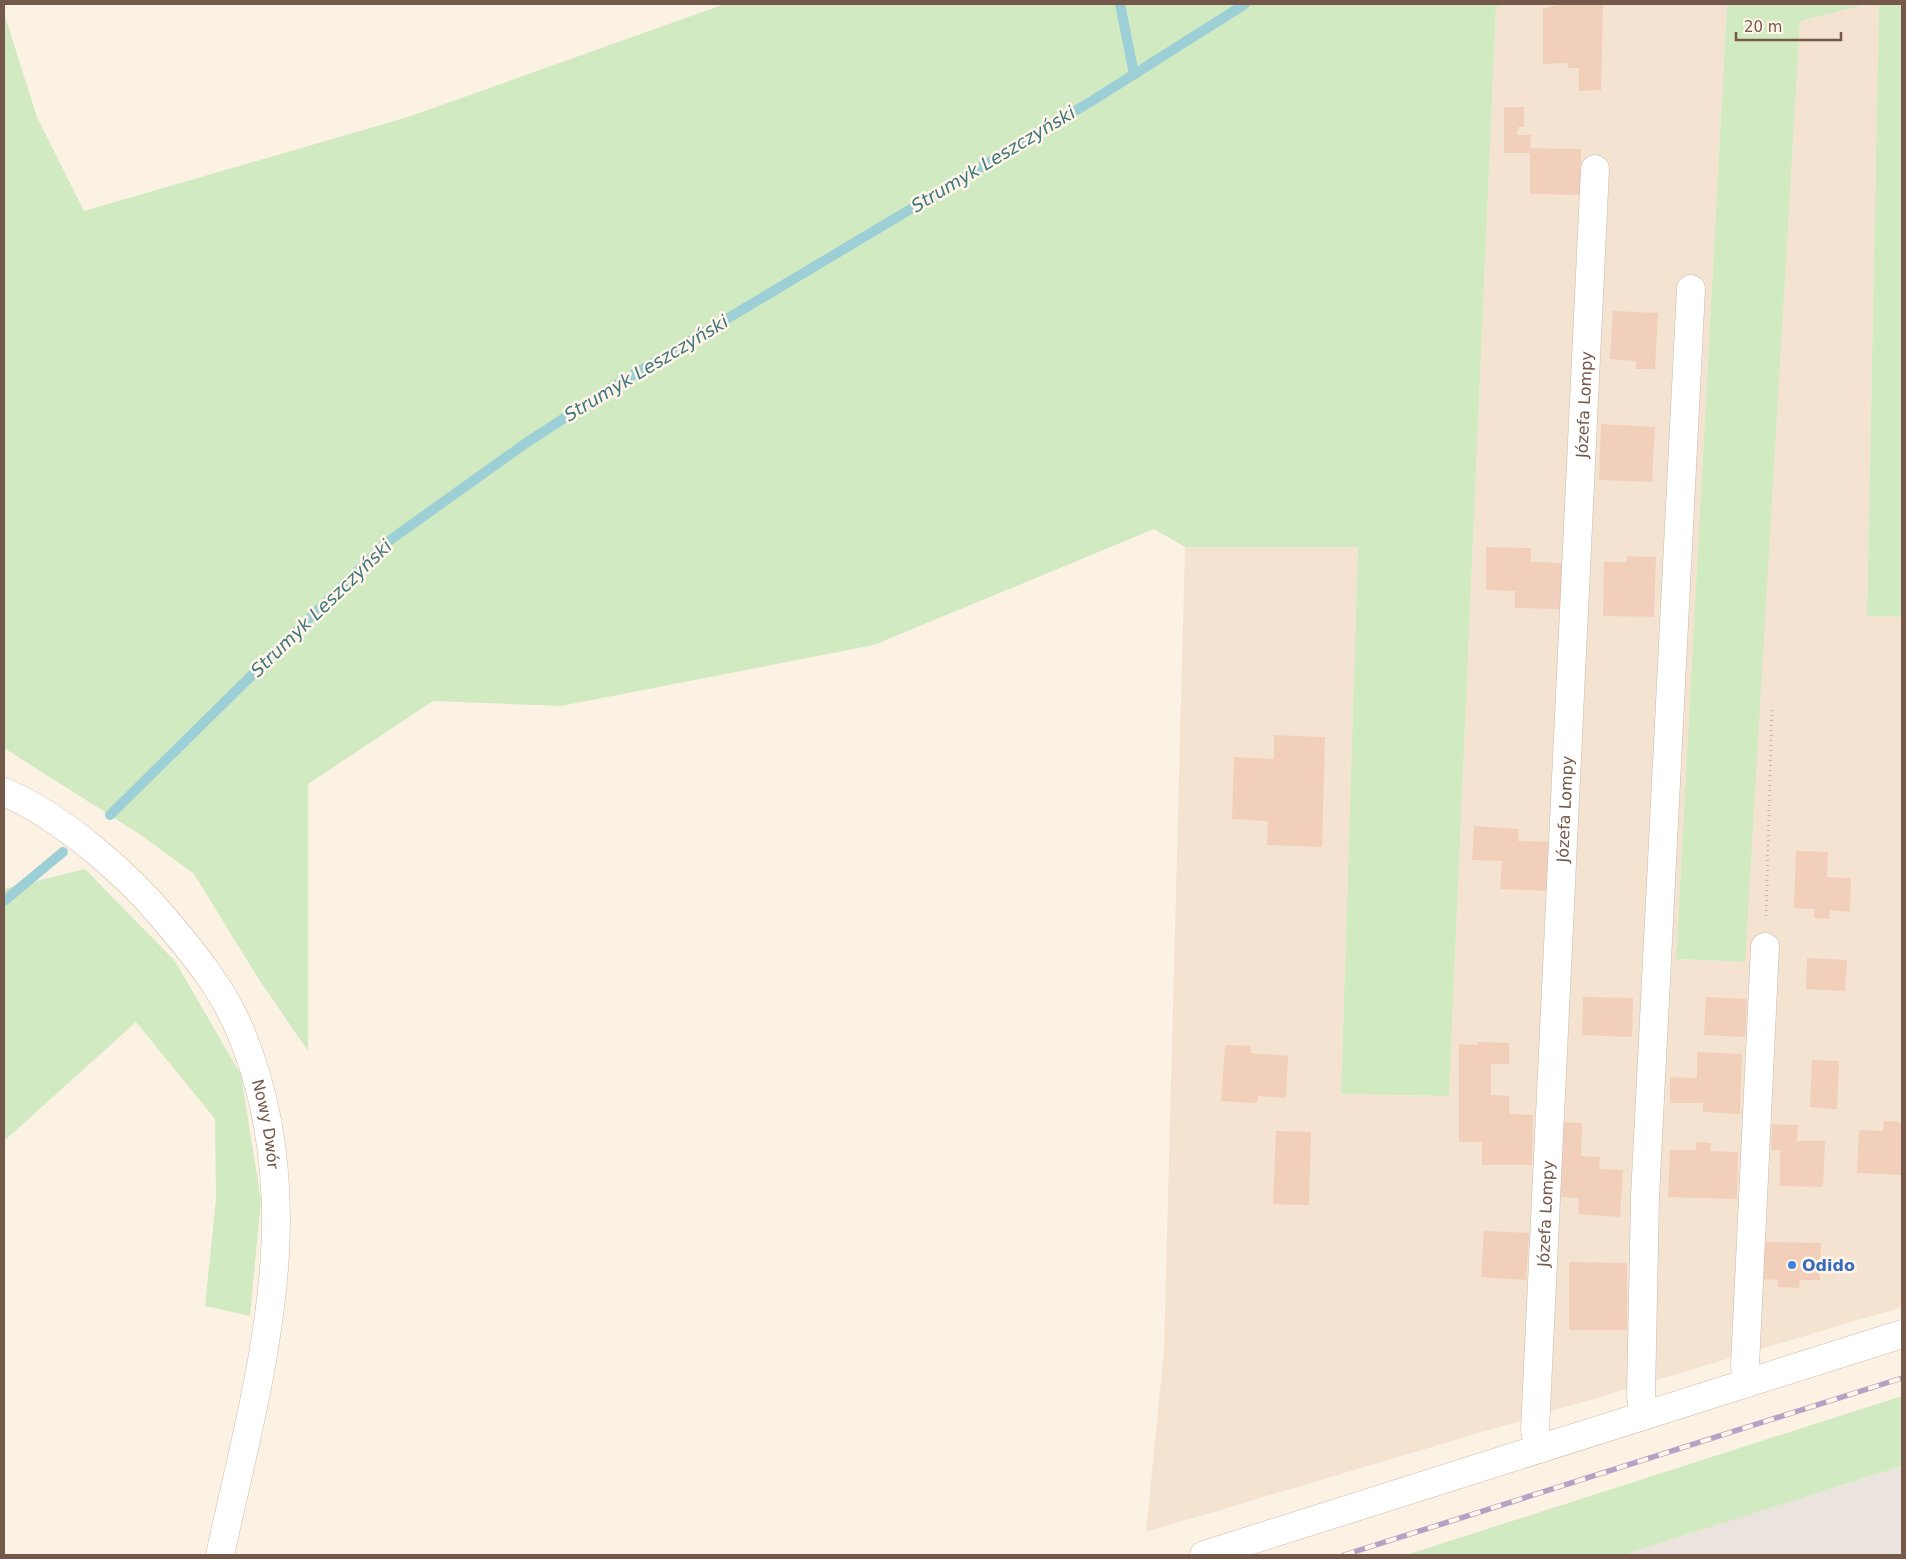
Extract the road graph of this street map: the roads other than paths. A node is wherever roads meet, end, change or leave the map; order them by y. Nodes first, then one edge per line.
1 (1595, 169) dead end
2 (1691, 289) dead end
3 (4, 792) edge
4 (1765, 947) road end
5 (1902, 1334) edge
6 (1747, 1384) junction
7 (1644, 1416) junction
8 (1539, 1449) junction
9 (220, 1555) edge
10 (1204, 1555) edge

1 - 8 street, Józefa Lompy
2 - 7 street
3 - 9 street, Nowy Dwór
4 - 6 street
5 - 6 street
6 - 7 street
7 - 8 street
8 - 10 street

